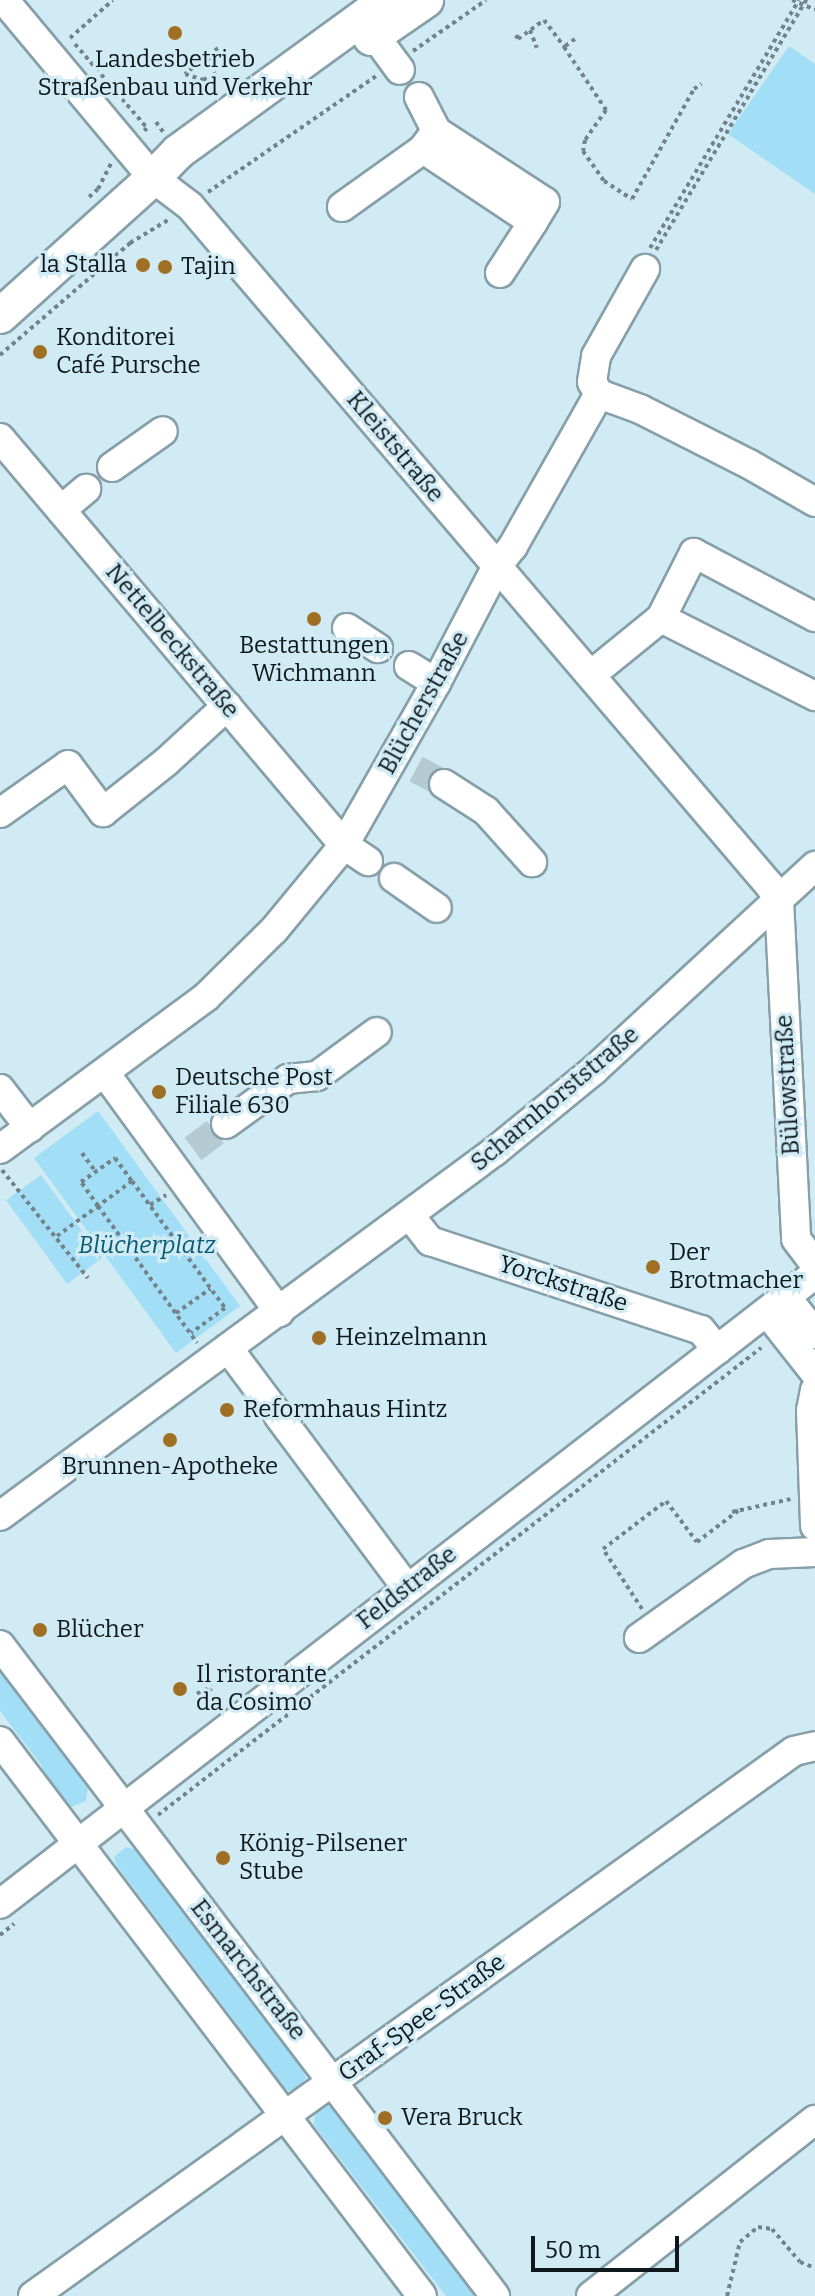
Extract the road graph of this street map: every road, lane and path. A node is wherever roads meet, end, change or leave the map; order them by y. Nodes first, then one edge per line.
1 (4, 0) edge
2 (113, 0) edge
3 (387, 0) edge
4 (426, 0) edge
5 (486, 0) edge
6 (799, 2) edge
7 (815, 10) edge
8 (59, 26) dead end
9 (530, 30) junction
10 (516, 35) dead end
11 (375, 36) junction
12 (70, 38) junction
13 (575, 39) dead end
14 (564, 47) junction
15 (218, 48) dead end
16 (537, 48) dead end
17 (208, 57) junction
18 (398, 66) junction
19 (215, 74) junction
20 (219, 80) dead end
21 (701, 84) dead end
22 (419, 97) dead end
23 (147, 128) dead end
24 (429, 140) junction
25 (114, 156) dead end
26 (153, 178) junction
27 (195, 188) junction
28 (87, 199) dead end
29 (342, 207) dead end
30 (645, 269) joint
31 (500, 273) dead end
32 (0, 316) edge
33 (0, 355) edge
34 (599, 394) junction
35 (163, 431) dead end
36 (0, 438) edge
37 (112, 467) dead end
38 (86, 489) dead end
39 (815, 502) edge
40 (61, 510) junction
41 (497, 566) junction
42 (815, 617) edge
43 (661, 618) junction
44 (347, 628) dead end
45 (378, 648) dead end
46 (409, 666) dead end
47 (592, 674) junction
48 (436, 683) junction
49 (815, 696) edge
50 (227, 706) junction
51 (444, 784) tunnel mouth
52 (0, 813) edge
53 (344, 845) junction
54 (368, 861) dead end
55 (532, 862) dead end
56 (815, 866) edge
57 (394, 878) dead end
58 (779, 900) junction
59 (437, 908) dead end
60 (377, 1032) dead end
61 (105, 1073) junction
62 (0, 1089) edge
63 (226, 1124) tunnel mouth
64 (30, 1128) junction
65 (0, 1149) edge
66 (82, 1153) dead end
67 (0, 1168) edge
68 (96, 1172) junction
69 (132, 1181) junction
70 (161, 1198) dead end
71 (149, 1205) junction
72 (98, 1206) junction
73 (411, 1217) junction
74 (57, 1236) junction
75 (815, 1264) edge
76 (815, 1274) edge
77 (88, 1278) dead end
78 (210, 1289) junction
79 (279, 1312) junction
80 (176, 1313) junction
81 (778, 1313) junction
82 (191, 1333) junction
83 (815, 1334) edge
84 (195, 1339) dead end
85 (228, 1348) junction
86 (717, 1350) junction
87 (815, 1373) edge
88 (815, 1390) edge
89 (813, 1495) junction
90 (739, 1510) junction
91 (732, 1512) dead end
92 (0, 1516) edge
93 (815, 1526) edge
94 (815, 1552) edge
95 (406, 1587) junction
96 (647, 1633) joint
97 (0, 1645) edge
98 (197, 1694) dead end
99 (216, 1699) dead end
100 (0, 1741) edge
101 (815, 1746) edge
102 (132, 1819) junction
103 (77, 1844) junction
104 (12, 1910) edge
105 (0, 1935) edge
106 (334, 2082) junction
107 (286, 2116) junction
108 (815, 2120) edge
109 (815, 2268) edge
110 (33, 2296) edge
111 (422, 2296) edge
112 (495, 2296) edge
113 (591, 2296) edge
114 (727, 2296) edge

1 - 26 street
2 - 12 path
3 - 26 main road
4 - 11 main road
5 - 18 path
6 - 7 path
6 - 30 path
8 - 12 path
9 - 10 path
9 - 14 path
9 - 16 path
11 - 18 street
11 - 27 main road
12 - 23 path
13 - 14 path
14 - 21 path
15 - 17 path
17 - 19 path
17 - 19 path
18 - 27 path
19 - 20 path
22 - 24 street
24 - 29 street
24 - 31 street
25 - 28 path
26 - 27 main road
26 - 32 main road
27 - 33 path
27 - 41 street, Kleiststraße
30 - 34 street
34 - 39 street
34 - 41 street, Blücherstraße
35 - 37 street
36 - 40 street, Nettelbeckstraße
38 - 40 street
40 - 50 street, Nettelbeckstraße
41 - 47 street, Kleiststraße
41 - 48 street, Blücherstraße
42 - 43 street
43 - 47 street
43 - 49 street
44 - 45 street
46 - 48 street
47 - 58 street, Kleiststraße
48 - 53 street, Blücherstraße
50 - 52 street
50 - 53 street, Nettelbeckstraße
51 - 55 street
53 - 54 street, Nettelbeckstraße
53 - 61 street, Blücherstraße
56 - 58 street, Scharnhorststraße
57 - 59 street
58 - 73 street, Scharnhorststraße
58 - 75 street, Bülowstraße
60 - 63 street
61 - 64 street
61 - 79 street
62 - 64 street
64 - 65 street
66 - 68 path
67 - 74 path
68 - 69 path
68 - 72 path
69 - 71 path
69 - 72 path
70 - 71 path
71 - 78 path
72 - 74 path
72 - 80 path
73 - 79 street, Scharnhorststraße
73 - 86 street, Yorckstraße
74 - 77 path
76 - 81 street, Feldstraße
78 - 80 path
78 - 82 path
79 - 85 street
80 - 82 path
81 - 83 street
81 - 86 street, Feldstraße
81 - 87 street
81 - 102 path
82 - 84 path
85 - 92 street
85 - 95 street
86 - 95 street, Feldstraße
88 - 89 street
89 - 90 path
89 - 93 street
90 - 91 path
90 - 96 path
94 - 96 street
95 - 102 street, Feldstraße
97 - 102 street, Esmarchstraße
98 - 99 path
100 - 103 street
101 - 106 street, Graf-Spee-Straße
102 - 103 street, Feldstraße
102 - 106 street, Esmarchstraße
103 - 104 street, Feldstraße
103 - 107 street
104 - 105 path
106 - 107 street, Graf-Spee-Straße
106 - 112 street, Esmarchstraße
107 - 110 street, Graf-Spee-Straße
107 - 111 street
108 - 113 street
109 - 114 path

